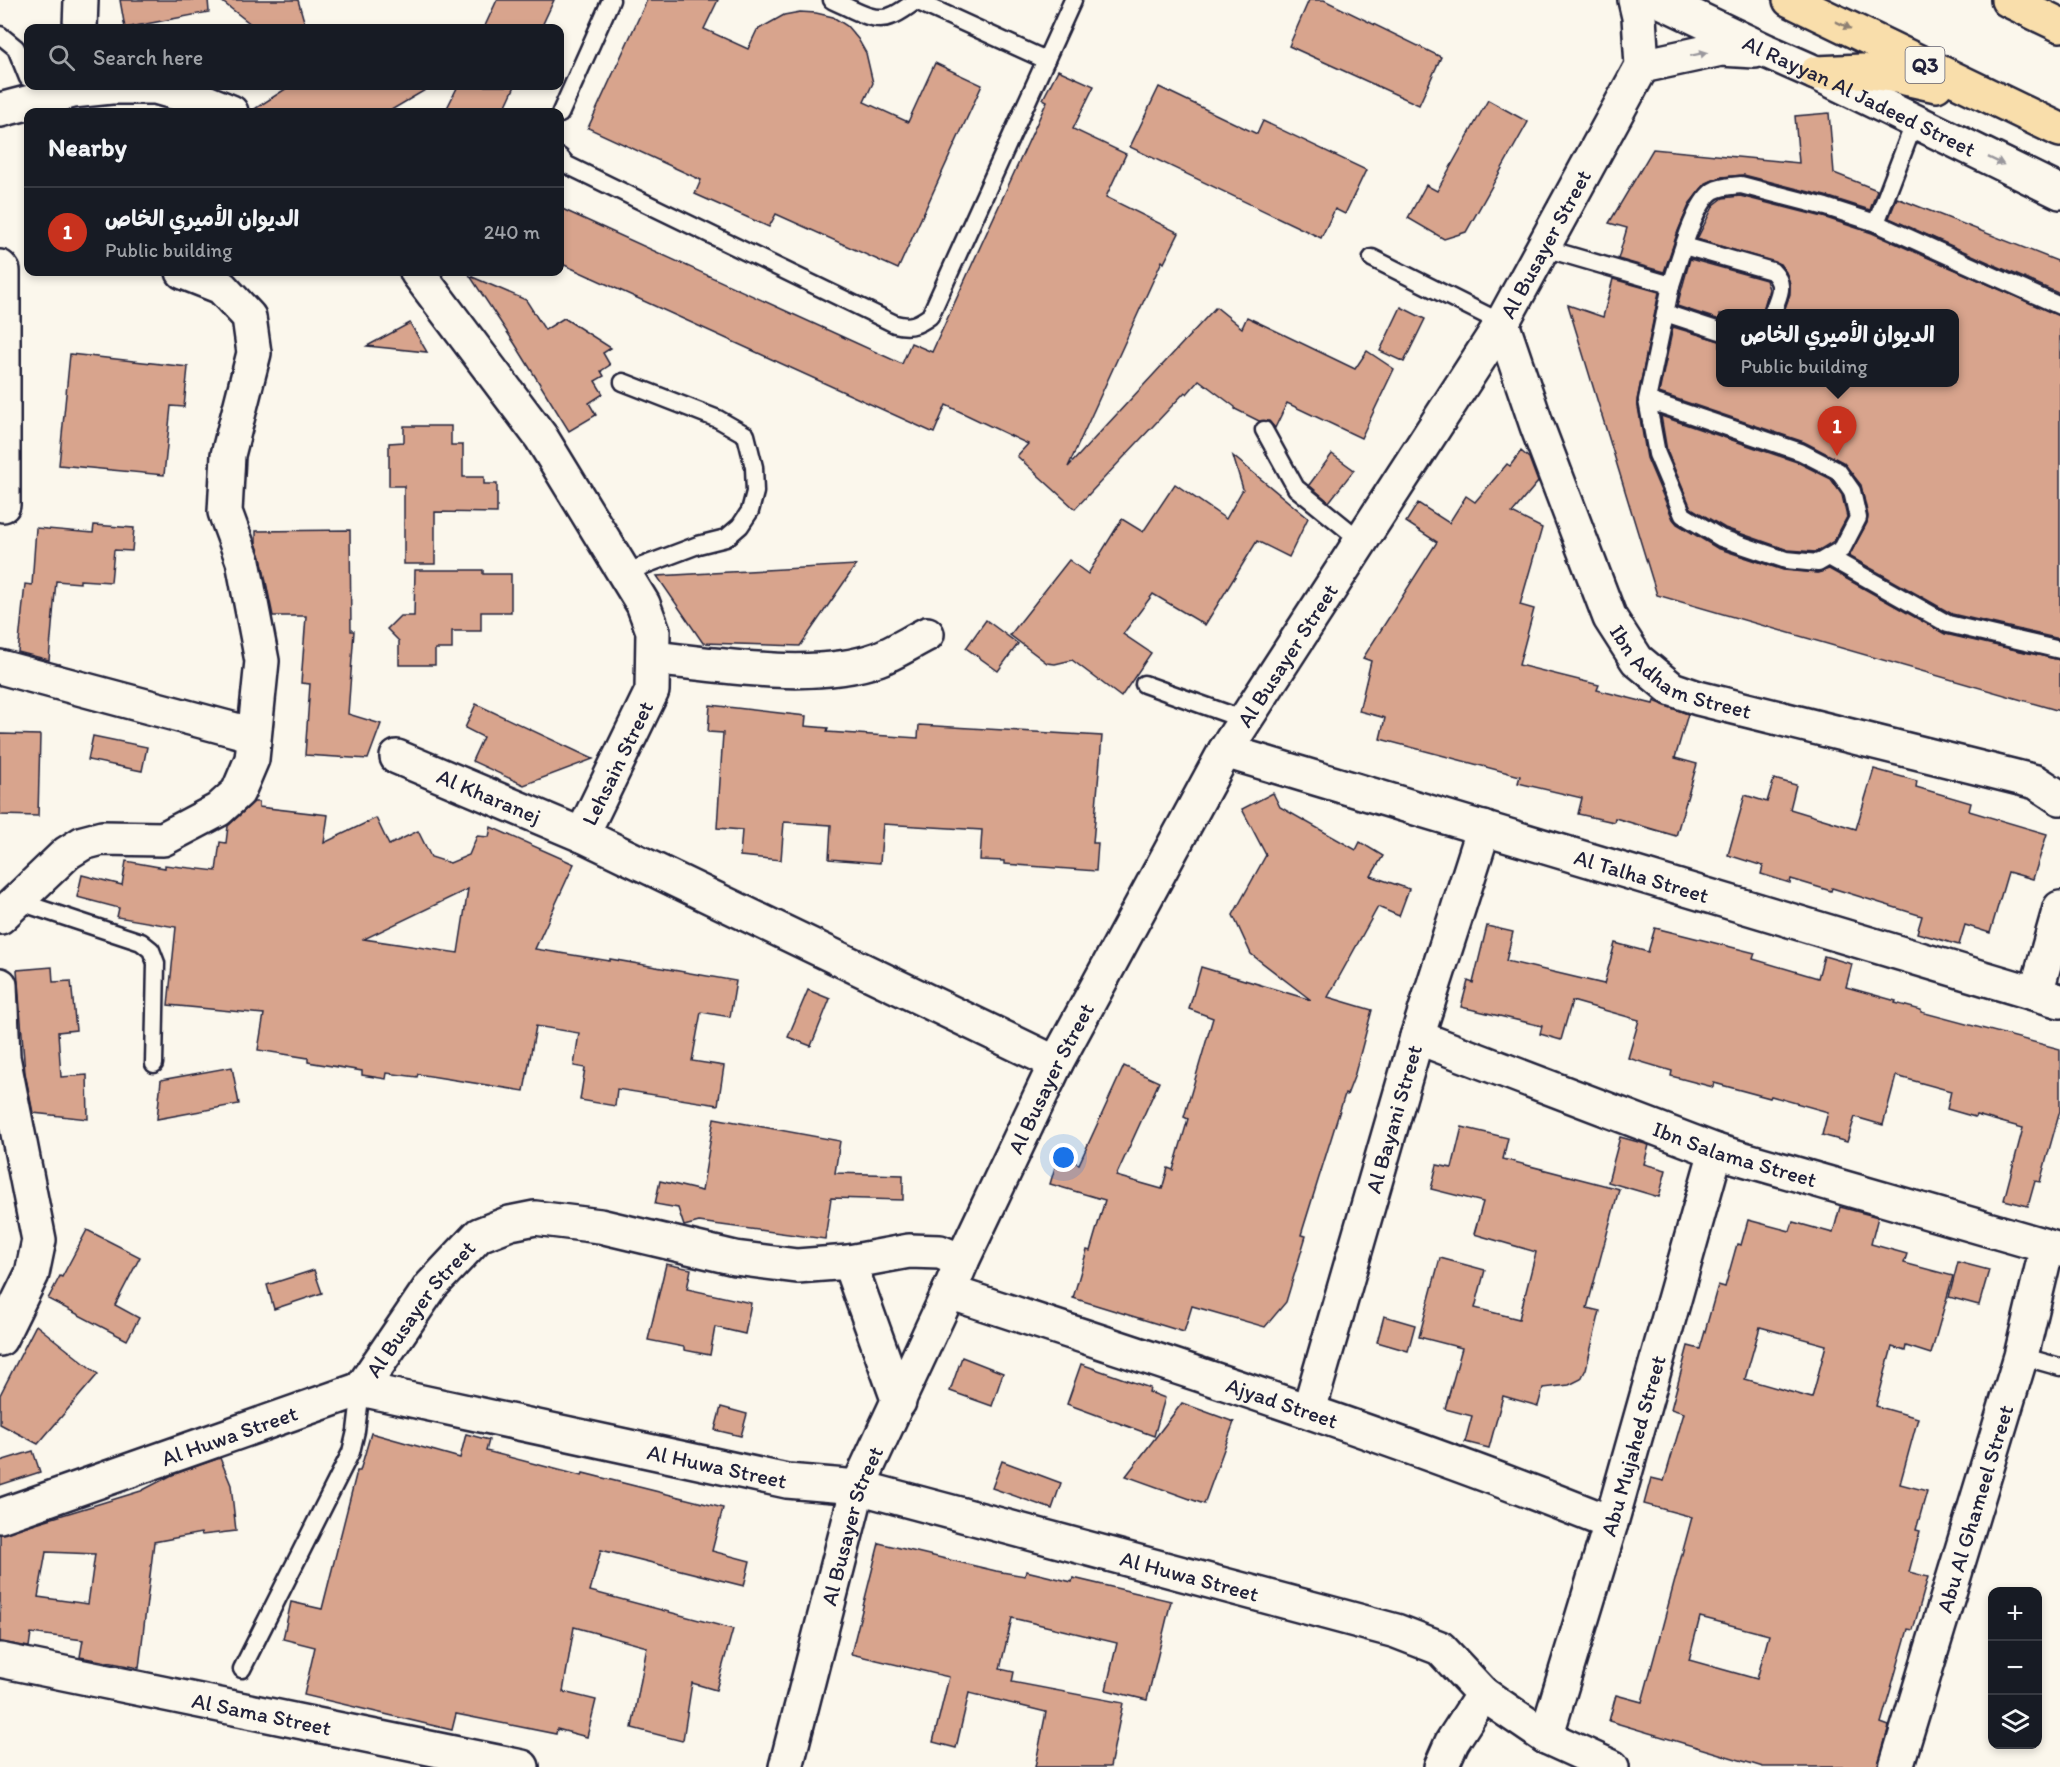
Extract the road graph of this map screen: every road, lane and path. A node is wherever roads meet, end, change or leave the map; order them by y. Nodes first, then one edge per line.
1 (81, 0) edge
2 (611, 0) edge
3 (832, 0) edge
4 (915, 0) edge
5 (1073, 0) edge
6 (1635, 0) edge
7 (1659, 0) edge
8 (1791, 0) edge
9 (2008, 0) edge
10 (80, 24) edge
11 (2060, 25) edge
12 (0, 35) edge
13 (1766, 51) junction
14 (1046, 60) junction
15 (1642, 66) junction
16 (24, 69) edge
17 (1816, 73) junction
18 (28, 90) edge
19 (166, 90) edge
20 (221, 108) edge
21 (563, 108) edge
22 (0, 110) edge
23 (1915, 121) junction
24 (2060, 130) edge
25 (2060, 137) edge
26 (564, 162) edge
27 (2060, 192) edge
28 (1876, 223) junction
29 (1684, 246) junction
30 (1544, 248) junction
31 (1372, 258) dead end
32 (10, 268) edge
33 (193, 276) edge
34 (420, 276) edge
35 (1671, 285) junction
36 (2060, 306) edge
37 (1774, 309) edge
38 (1665, 313) junction
39 (1502, 323) junction
40 (1716, 330) edge
41 (623, 382) dead end
42 (1647, 400) junction
43 (1264, 430) dead end
44 (3, 505) dead end
45 (1360, 540) junction
46 (1829, 556) junction
47 (624, 573) junction
48 (927, 634) dead end
49 (2060, 650) edge
50 (653, 658) junction
51 (0, 667) edge
52 (1144, 684) dead end
53 (1245, 720) junction
54 (254, 735) junction
55 (1225, 750) junction
56 (397, 757) dead end
57 (2060, 798) edge
58 (1484, 828) junction
59 (582, 835) junction
60 (2060, 908) edge
61 (8, 909) edge
62 (0, 985) edge
63 (2048, 997) edge
64 (1417, 1037) junction
65 (1056, 1063) junction
66 (154, 1064) dead end
67 (1716, 1151) junction
68 (2053, 1249) edge
69 (962, 1261) junction
70 (849, 1262) junction
71 (950, 1292) junction
72 (0, 1339) edge
73 (2021, 1356) junction
74 (2060, 1367) edge
75 (361, 1389) junction
76 (898, 1402) junction
77 (1309, 1410) junction
78 (858, 1487) junction
79 (0, 1516) edge
80 (1611, 1523) junction
81 (0, 1660) edge
82 (242, 1669) dead end
83 (1483, 1694) junction
84 (1546, 1737) junction
85 (522, 1767) edge
86 (786, 1767) edge
87 (1441, 1767) edge
88 (1612, 1767) edge
89 (1896, 1767) edge

1 - 10 street
2 - 21 lane
3 - 4 lane
4 - 14 lane
5 - 14 lane
6 - 15 street
7 - 13 street, Al Rayyan Al Jadeed Street
8 -> 24 highway, Q3
9 - 11 highway
12 - 16 lane
15 -> 13 street
13 - 17 street, Al Rayyan Al Jadeed Street
14 - 26 lane
15 - 30 street, Al Busayer Street
17 - 23 street, Al Rayyan Al Jadeed Street
17 - 25 highway
18 - 22 street
19 - 20 street
23 -> 27 street, Al Rayyan Al Jadeed Street
23 - 28 lane
28 - 29 lane
28 - 36 lane
29 - 35 lane
29 - 37 lane
30 - 35 lane
30 - 39 street, Al Busayer Street
31 - 39 lane
32 - 44 street
33 - 54 street
34 - 47 street, Lehsain Street
35 - 38 lane
38 - 40 lane
38 - 42 lane
39 - 45 street, Al Busayer Street
39 - 57 street, Ibn Adham Street
41 - 47 lane
42 - 46 lane
42 - 46 lane
43 - 45 lane
45 - 53 street, Al Busayer Street
46 - 49 lane
47 - 50 street, Lehsain Street
48 - 50 street
50 - 59 street, Lehsain Street
51 - 54 street
52 - 53 lane
53 - 55 street, Al Busayer Street
54 - 61 street
55 - 58 street, Al Talha Street
55 - 65 street, Al Busayer Street
56 - 59 street, Al Kharanej
58 - 63 street, Al Talha Street
58 - 64 street, Al Bayani Street
59 - 65 street, Lehsain Street
60 - 63 street
61 - 66 lane
62 - 72 street
64 - 67 street, Ibn Salama Street
64 - 77 street, Al Bayani Street
65 - 69 street, Al Busayer Street
67 - 68 street, Ibn Salama Street
67 - 80 street, Abu Mujahed Street
68 - 73 street, Abu Al Ghameel Street
69 - 70 street, Al Busayer Street
69 - 71 street, Al Busayer Street
70 - 75 street, Al Busayer Street
70 - 76 street
71 - 76 street, Al Busayer Street
71 - 77 street, Ajyad Street
73 - 74 lane
73 - 89 street, Abu Al Ghameel Street
75 - 78 street, Al Huwa Street
75 - 79 street, Al Huwa Street
75 - 82 lane, Al Busayer Street
76 - 78 street, Al Busayer Street
77 - 80 street, Ajyad Street
78 - 83 street, Al Huwa Street
78 - 86 street, Al Busayer Street
80 - 84 street, Abu Mujahed Street
81 - 85 street, Al Sama Street
83 - 84 street
83 - 87 street
84 - 88 street

